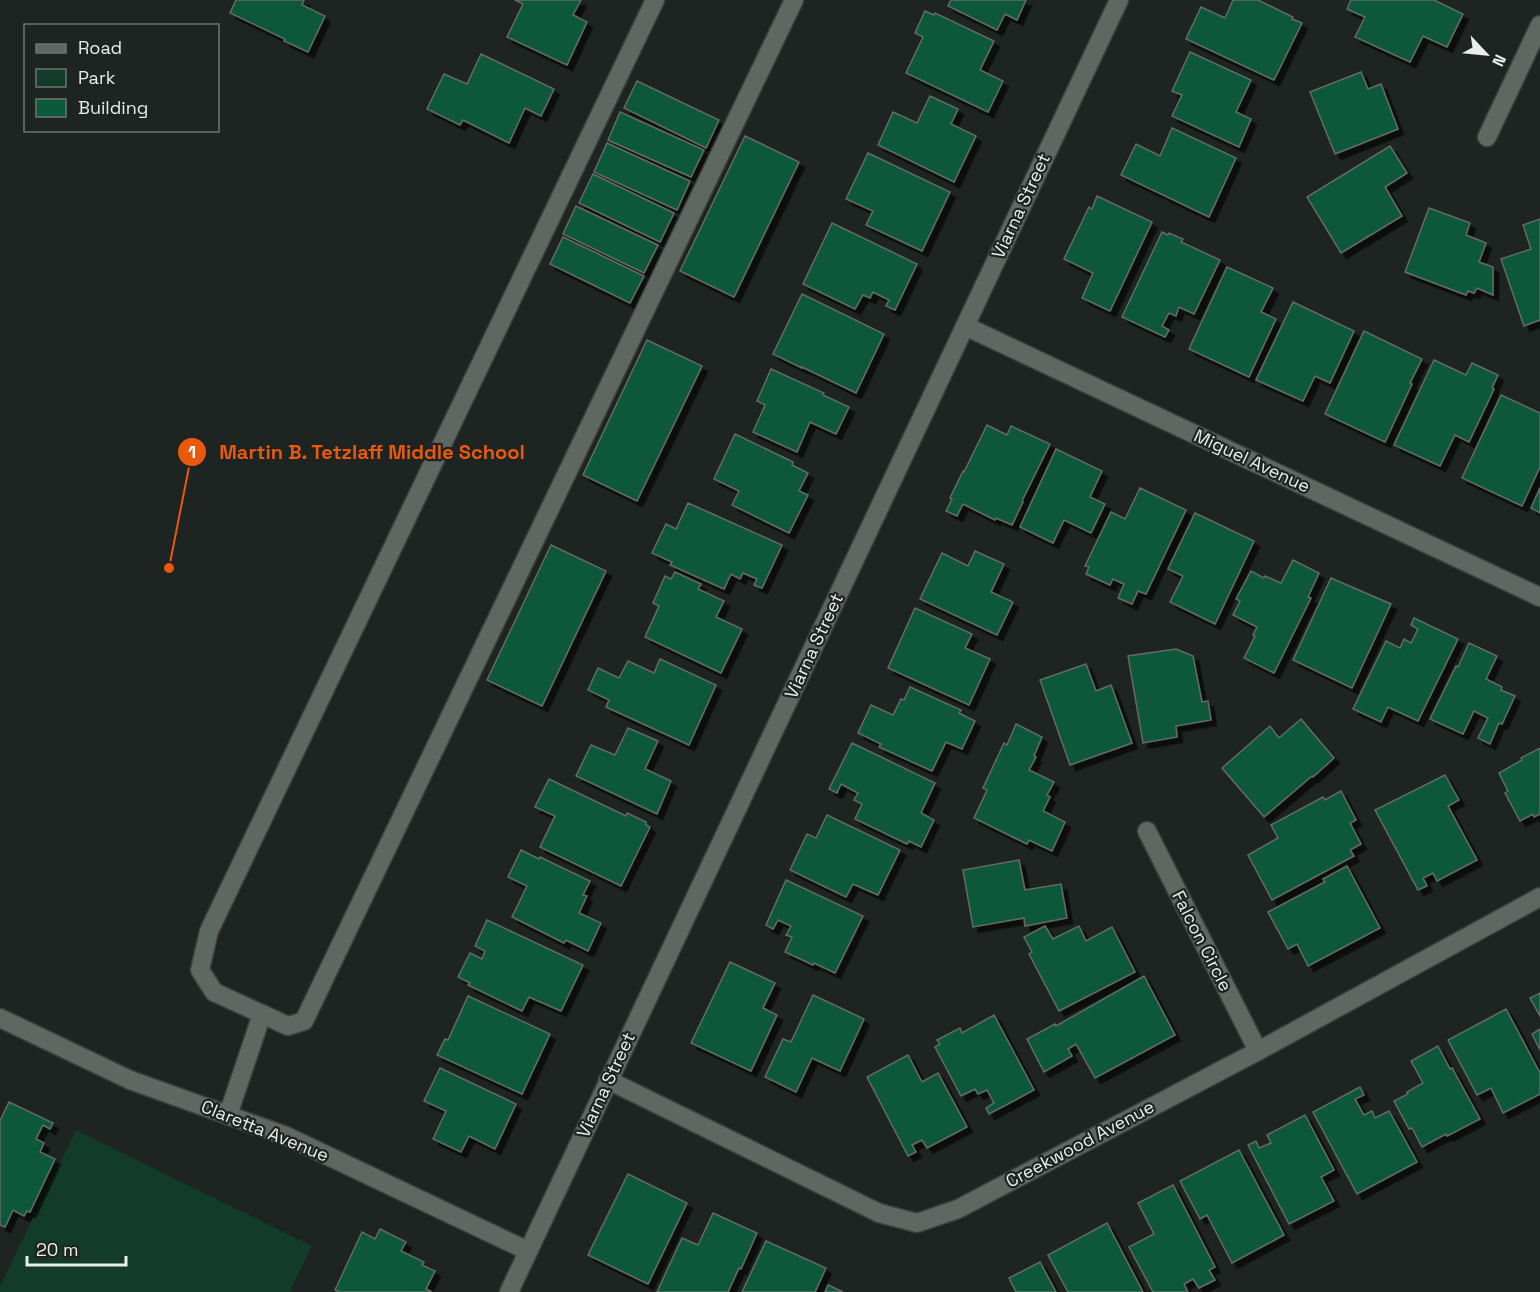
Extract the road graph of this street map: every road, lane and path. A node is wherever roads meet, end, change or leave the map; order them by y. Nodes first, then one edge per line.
1 (655, 0) edge
2 (794, 0) edge
3 (1119, 0) edge
4 (1540, 25) edge
5 (1487, 137) dead end
6 (965, 326) junction
7 (1540, 597) edge
8 (1147, 831) dead end
9 (1540, 897) edge
10 (262, 1014) junction
11 (0, 1018) edge
12 (1257, 1051) junction
13 (608, 1080) junction
14 (228, 1115) junction
15 (528, 1251) junction
16 (509, 1292) edge

1 - 10 street
2 - 10 street
3 - 6 street, Viarna Street
4 - 5 street
6 - 7 street, Miguel Avenue
6 - 13 street, Viarna Street
8 - 12 street, Falcon Circle
9 - 12 street, Creekwood Avenue
10 - 14 street
11 - 14 street, Claretta Avenue
12 - 13 street, Creekwood Avenue
13 - 15 street, Viarna Street
14 - 15 street, Claretta Avenue
15 - 16 street, Viarna Street

